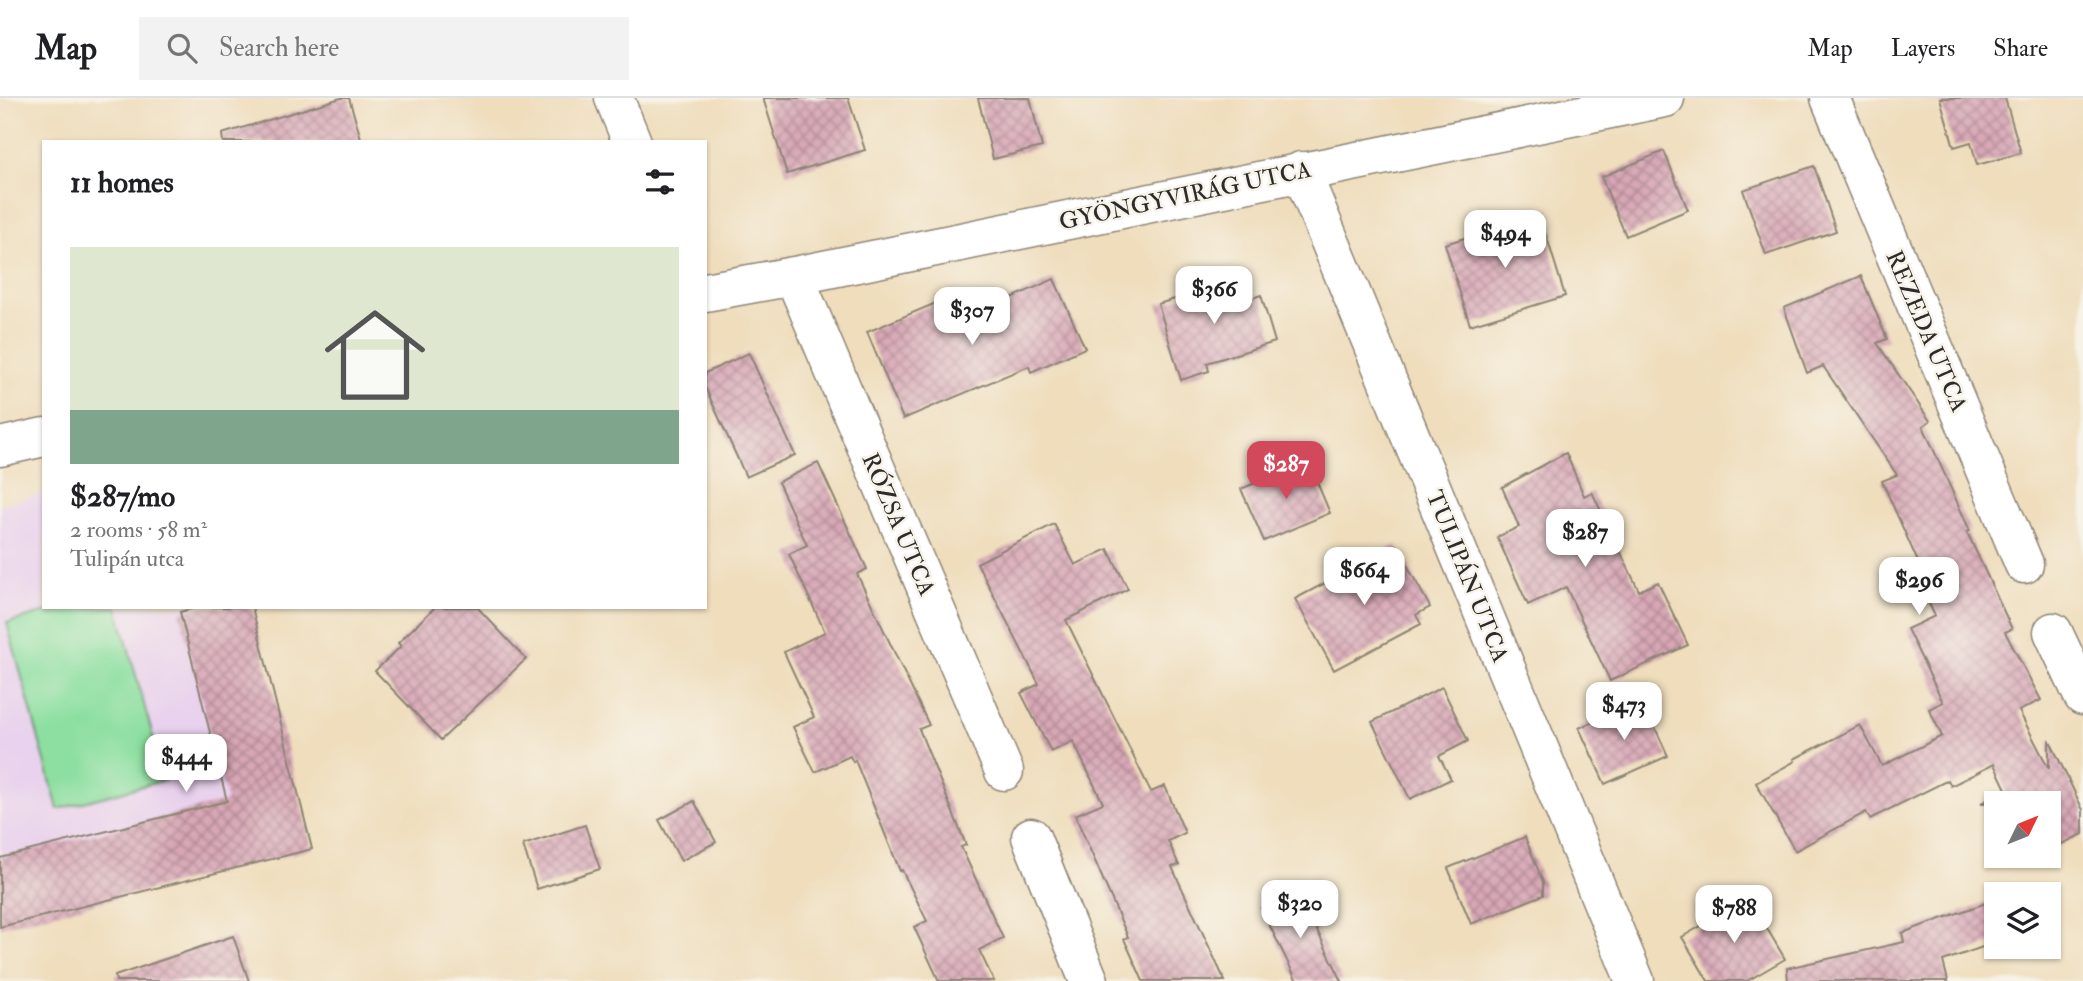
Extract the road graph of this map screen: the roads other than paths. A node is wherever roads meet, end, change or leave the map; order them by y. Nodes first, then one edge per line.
1 (614, 98) edge
2 (1665, 98) edge
3 (1830, 98) edge
4 (631, 140) edge
5 (1301, 171) junction
6 (794, 276) junction
7 (707, 292) edge
8 (42, 438) edge
9 (0, 447) edge
10 (2024, 564) dead end
11 (2053, 632) dead end
12 (2083, 696) edge
13 (1004, 771) dead end
14 (1031, 836) dead end
15 (1089, 981) edge
16 (1635, 981) edge

1 - 4 street
2 - 5 street, GYÖNGYVIRÁG UTCA
3 - 10 street, REZEDA UTCA
5 - 6 street, GYÖNGYVIRÁG UTCA
5 - 16 street, TULIPÁN UTCA
6 - 7 street, GYÖNGYVIRÁG UTCA
6 - 13 street, RÓZSA UTCA
8 - 9 street
11 - 12 street
14 - 15 street

